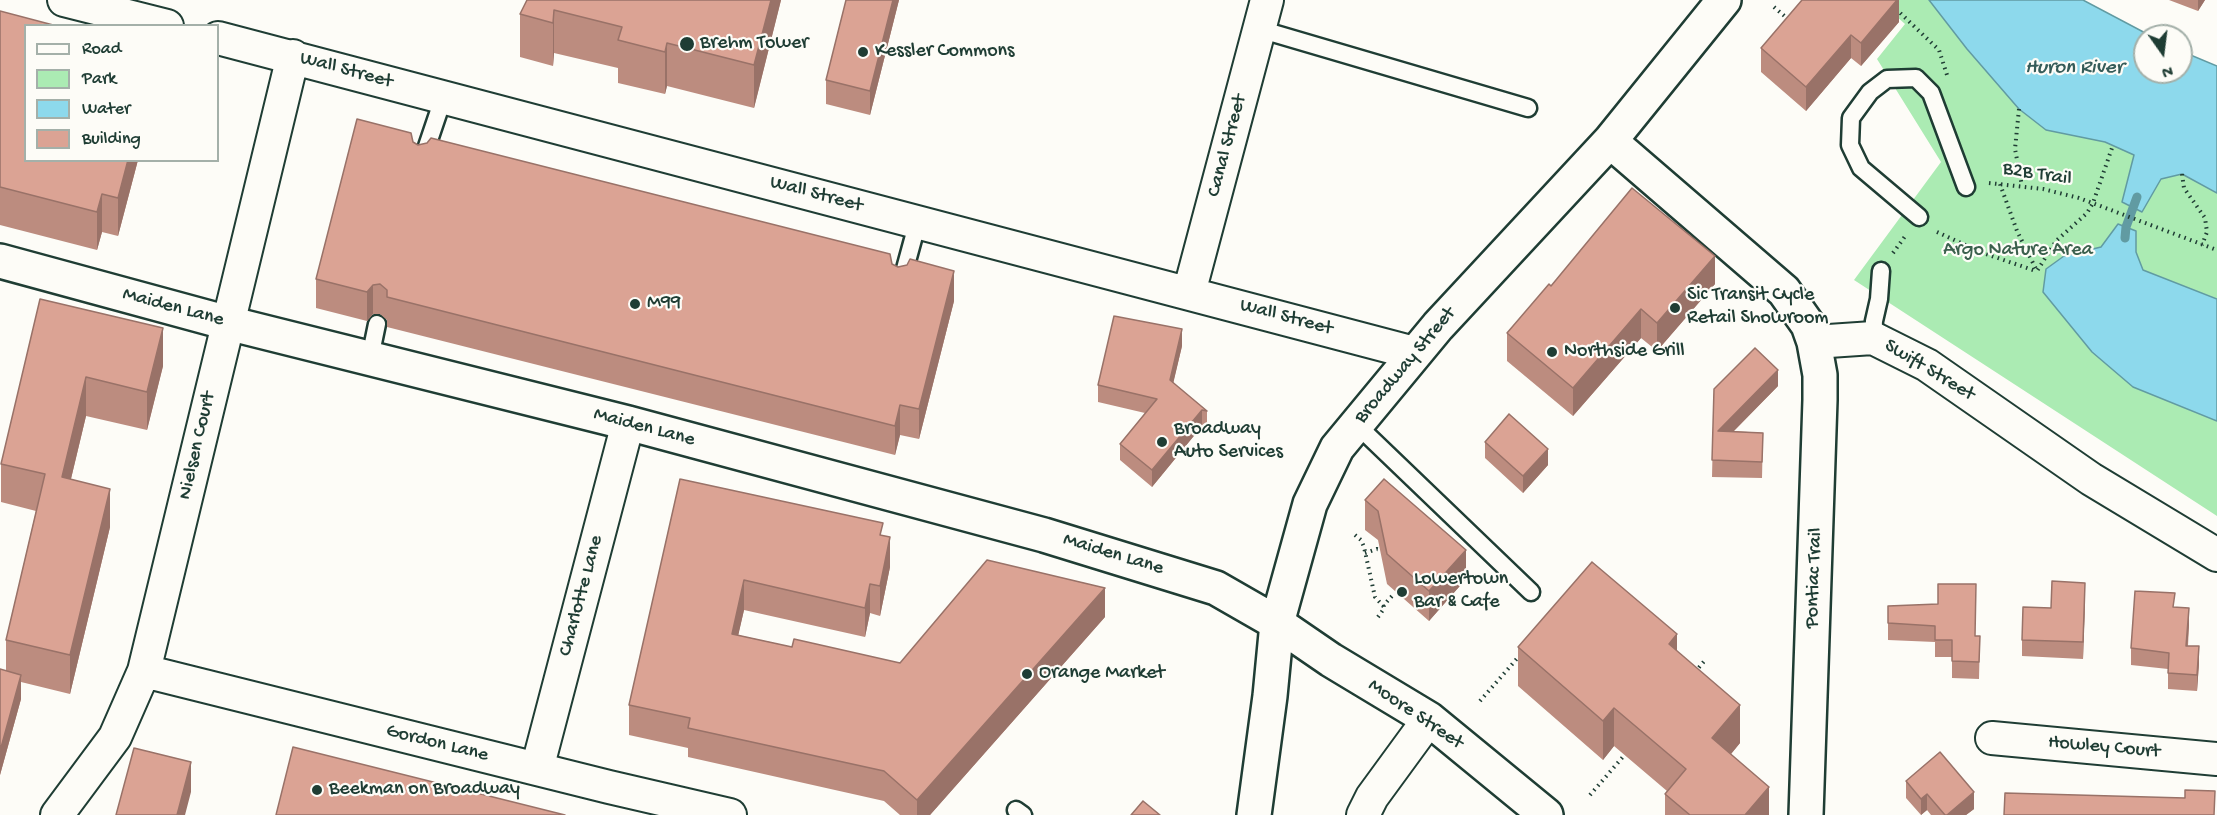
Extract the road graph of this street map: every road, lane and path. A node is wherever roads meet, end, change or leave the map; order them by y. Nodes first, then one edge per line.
1 (64, 0) edge
2 (1724, 0) edge
3 (1893, 6) edge
4 (1774, 7) dead end
5 (1263, 14) edge
6 (1791, 22) edge
7 (159, 24) edge
8 (219, 38) edge
9 (293, 56) junction
10 (1950, 84) dead end
11 (444, 96) junction
12 (1528, 108) dead end
13 (2019, 110) dead end
14 (1610, 141) junction
15 (2113, 145) dead end
16 (421, 165) edge
17 (2182, 174) dead end
18 (1973, 184) joint
19 (2001, 184) junction
20 (2022, 186) junction
21 (2093, 203) junction
22 (1919, 217) joint
23 (918, 221) junction
24 (2202, 245) junction
25 (2217, 250) edge
26 (0, 261) edge
27 (1881, 270) dead end
28 (2037, 271) junction
29 (900, 287) edge
30 (1189, 292) junction
31 (228, 323) junction
32 (378, 324) dead end
33 (1873, 338) junction
34 (1814, 342) junction
35 (1414, 353) junction
36 (370, 358) junction
37 (628, 423) junction
38 (1356, 424) junction
39 (1355, 535) dead end
40 (1382, 551) edge
41 (1365, 553) junction
42 (2217, 555) edge
43 (1531, 592) dead end
44 (1392, 596) dead end
45 (1384, 607) junction
46 (1378, 617) dead end
47 (1277, 623) junction
48 (1524, 650) edge
49 (1706, 659) dead end
50 (144, 671) junction
51 (1691, 677) edge
52 (1480, 701) dead end
53 (1428, 719) junction
54 (1992, 738) dead end
55 (1629, 750) edge
56 (2217, 759) edge
57 (537, 769) junction
58 (1590, 795) dead end
59 (57, 815) edge
60 (730, 815) edge
61 (1254, 815) edge
62 (1363, 815) edge
63 (1546, 815) edge
64 (1806, 815) edge

1 - 7 street
2 - 14 main road, Broadway Street
3 - 10 path
4 - 6 path
5 - 12 lane
5 - 30 street, Canal Street
8 - 9 street, Wall Street
9 - 11 street, Wall Street
9 - 31 street, Nielsen Court
11 - 16 lane
11 - 23 street, Wall Street
13 - 20 path
14 - 34 main road
14 - 35 main road, Broadway Street
15 - 21 path
17 - 24 path
18 - 19 path, B2B Trail
18 - 22 lane
19 - 20 path, B2B Trail
19 - 28 path
20 - 21 path, B2B Trail
21 - 24 path, B2B Trail
21 - 28 path
22 - 28 path
23 - 29 lane
23 - 30 street, Wall Street
24 - 25 path, B2B Trail
26 - 31 main road, Maiden Lane
27 - 33 lane
30 - 35 street, Wall Street
31 - 36 main road, Maiden Lane
31 - 50 street, Nielsen Court
32 - 36 lane
33 - 34 street, Swift Street
33 - 42 street, Swift Street
34 - 64 main road, Pontiac Trail
35 - 38 main road, Broadway Street
36 - 37 main road, Maiden Lane
37 - 47 main road, Maiden Lane
37 - 57 street, Charlotte Lane
38 - 43 lane
38 - 47 main road, Broadway Street
39 - 41 path
40 - 41 path
41 - 45 path
44 - 45 path
45 - 46 path
47 - 53 main road, Moore Street
47 - 61 main road, Broadway Street
48 - 52 path
49 - 51 path
50 - 57 street, Gordon Lane
50 - 59 street, Nielsen Court
53 - 62 street
53 - 63 main road, Moore Street
54 - 56 street, Howley Court
55 - 58 path
57 - 60 street, Gordon Lane

